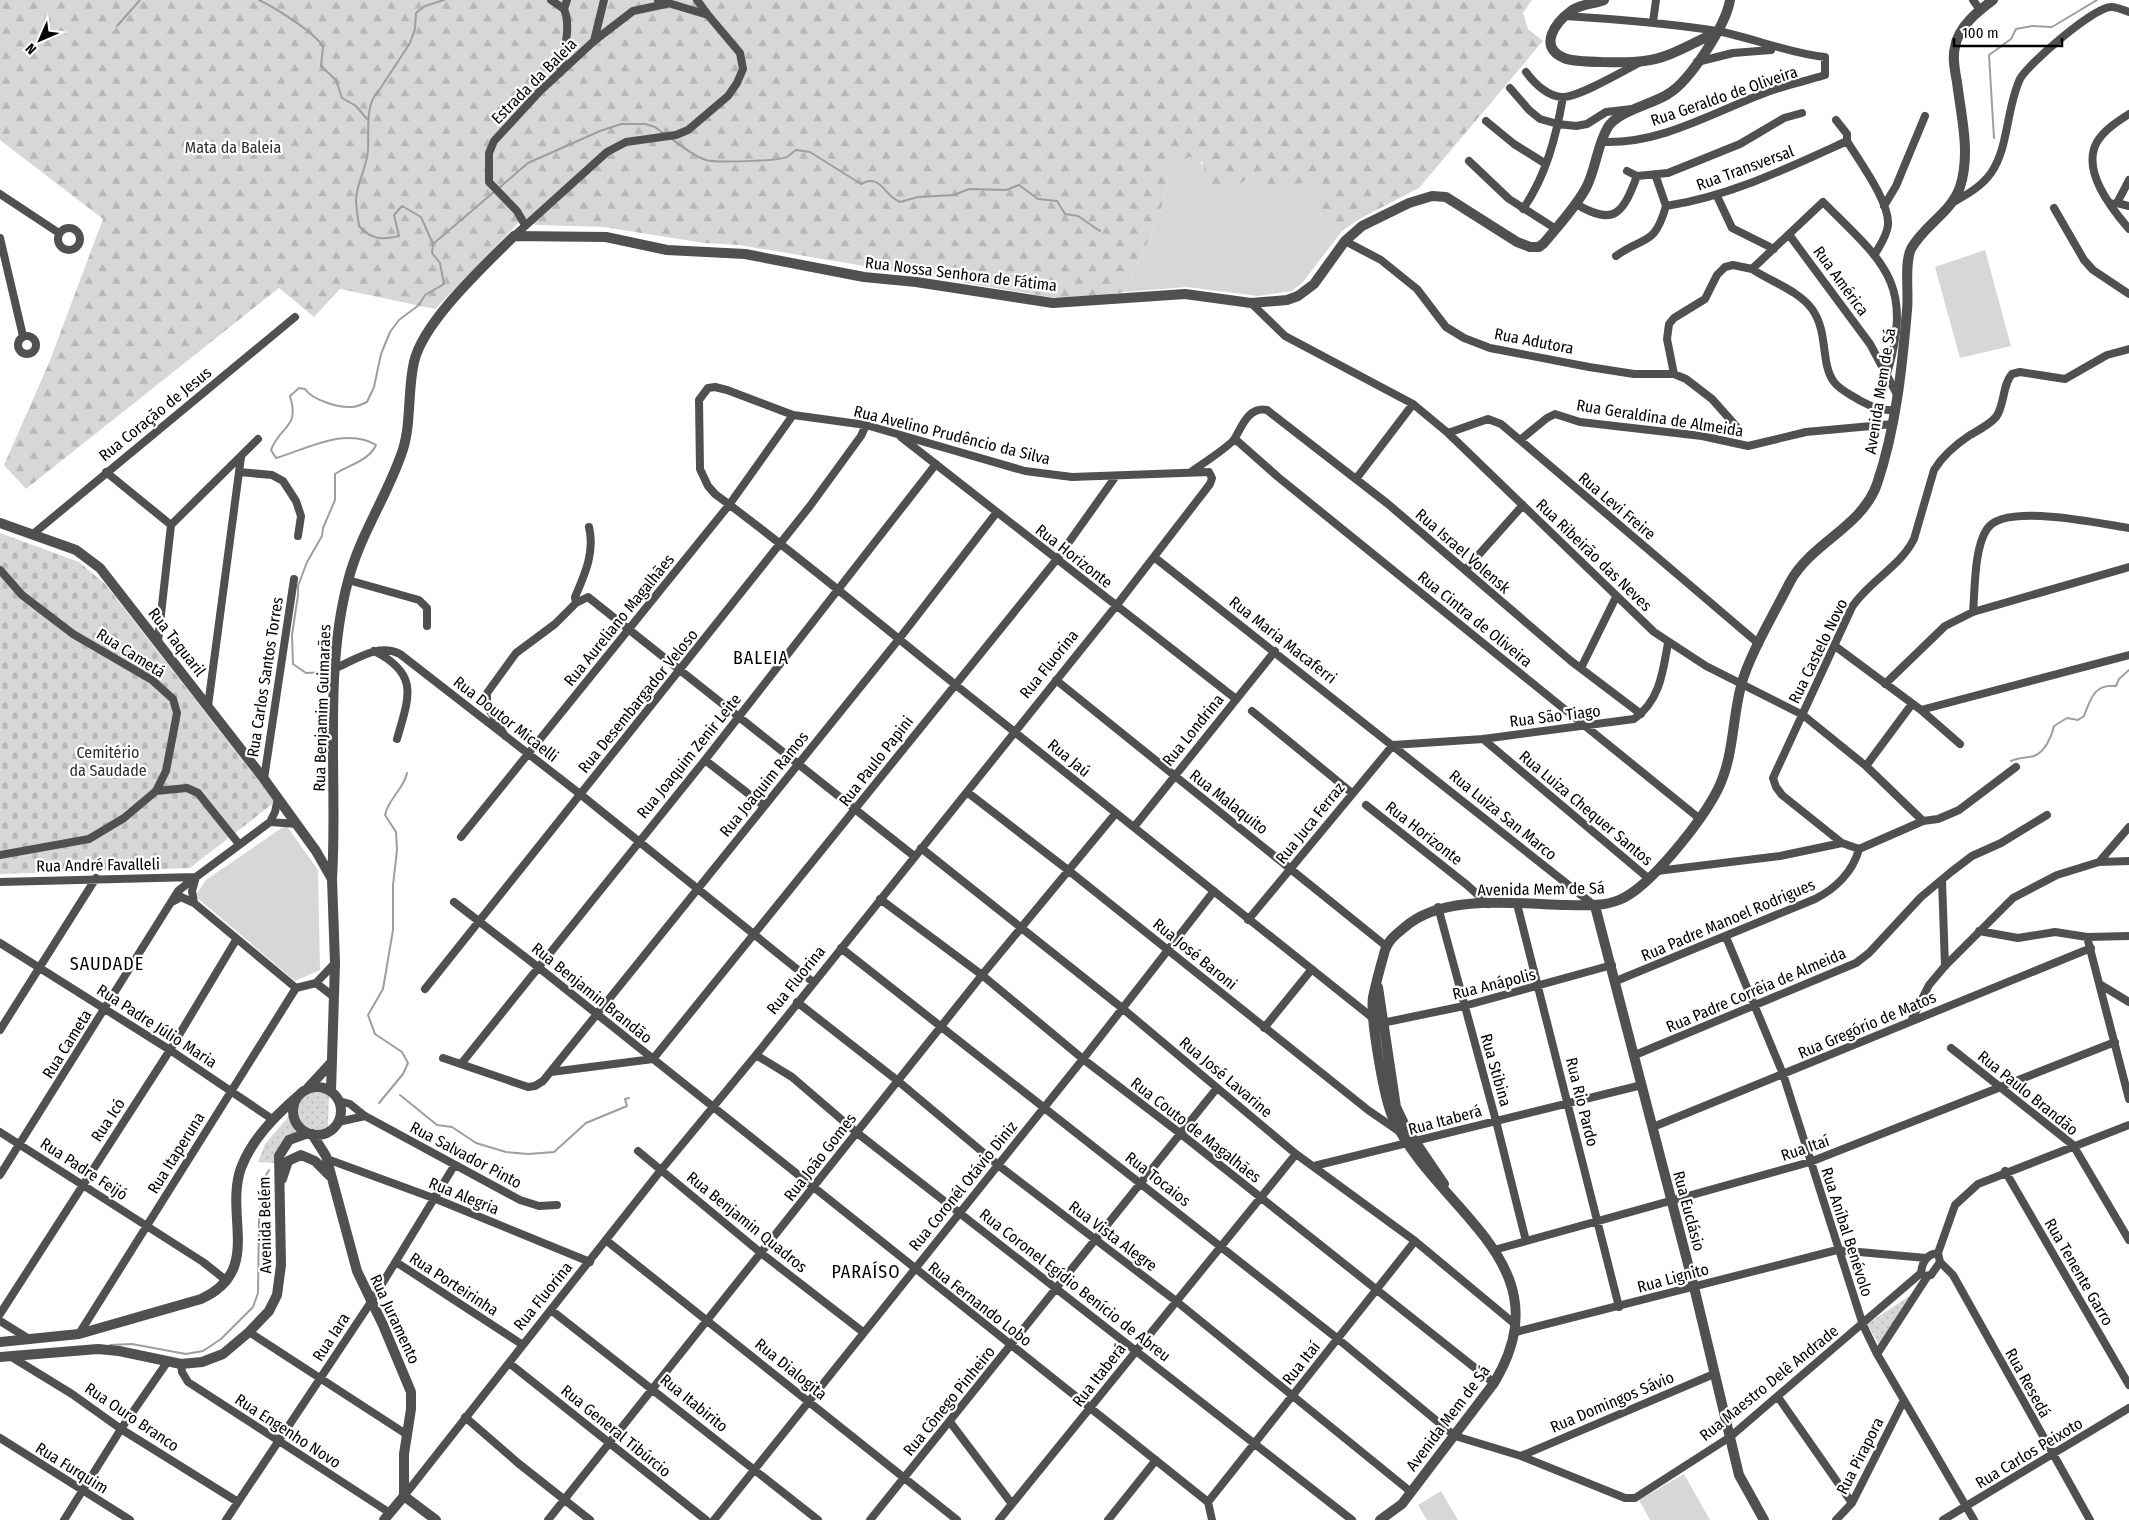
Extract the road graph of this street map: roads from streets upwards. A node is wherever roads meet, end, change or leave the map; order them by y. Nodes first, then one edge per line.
1 (551, 0) edge
2 (567, 0) edge
3 (604, 0) edge
4 (658, 0) edge
5 (697, 0) edge
6 (1604, 0) edge
7 (1656, 0) edge
8 (1730, 0) edge
9 (1972, 0) edge
10 (1993, 0) edge
11 (669, 4) junction
12 (564, 9) junction
13 (1980, 10) junction
14 (2129, 12) edge
15 (708, 15) junction
16 (1565, 16) junction
17 (1653, 22) junction
18 (1719, 32) junction
19 (594, 40) junction
20 (1783, 50) junction
21 (1642, 62) junction
22 (1697, 62) junction
23 (1526, 72) dead end
24 (560, 73) junction
25 (1510, 88) dead end
26 (1563, 98) junction
27 (1634, 108) junction
28 (1802, 113) dead end
29 (2129, 114) edge
30 (1925, 116) dead end
31 (1836, 120) dead end
32 (1486, 121) dead end
33 (1558, 124) junction
34 (1847, 141) junction
35 (1603, 142) junction
36 (1470, 161) dead end
37 (1546, 164) junction
38 (1627, 172) dead end
39 (1655, 174) junction
40 (1637, 176) junction
41 (2128, 181) edge
42 (0, 194) edge
43 (1717, 196) junction
44 (2114, 203) junction
45 (1576, 204) junction
46 (1950, 204) junction
47 (1666, 206) junction
48 (1884, 206) junction
49 (2129, 206) edge
50 (2054, 208) dead end
51 (1523, 209) junction
52 (525, 225) junction
53 (2129, 228) edge
54 (1556, 229) junction
55 (59, 233) dead end
56 (514, 236) junction
57 (1790, 236) junction
58 (0, 238) edge
59 (1345, 241) junction
60 (1774, 249) junction
61 (1875, 254) junction
62 (1616, 256) dead end
63 (1752, 269) junction
64 (2129, 294) edge
65 (1251, 303) junction
66 (295, 317) dead end
67 (23, 336) dead end
68 (2129, 349) edge
69 (1674, 374) junction
70 (1887, 374) junction
71 (1898, 396) junction
72 (1413, 404) junction
73 (1895, 410) junction
74 (793, 415) junction
75 (1893, 424) junction
76 (866, 425) junction
77 (1736, 426) dead end
78 (896, 433) junction
79 (1448, 433) junction
80 (258, 438) dead end
81 (1235, 439) junction
82 (1520, 440) junction
83 (241, 457) junction
84 (936, 464) junction
85 (106, 472) junction
86 (239, 472) junction
87 (1190, 473) junction
88 (1116, 476) junction
89 (1356, 479) junction
90 (729, 505) junction
91 (1523, 505) junction
92 (996, 512) junction
93 (740, 513) joint
94 (0, 522) edge
95 (171, 525) junction
96 (589, 527) dead end
97 (2129, 528) edge
98 (33, 534) junction
99 (298, 536) dead end
100 (779, 543) junction
101 (1154, 557) junction
102 (1057, 559) junction
103 (2129, 567) edge
104 (1466, 569) junction
105 (0, 570) edge
106 (294, 579) dead end
107 (348, 580) junction
108 (838, 589) junction
109 (1616, 597) junction
110 (576, 603) junction
111 (1116, 606) junction
112 (1973, 612) junction
113 (427, 626) dead end
114 (629, 630) junction
115 (900, 639) junction
116 (158, 641) junction
117 (1668, 643) junction
118 (1759, 644) junction
119 (1835, 646) junction
120 (374, 651) junction
121 (1275, 651) junction
122 (2129, 655) edge
123 (336, 668) junction
124 (1581, 668) junction
125 (681, 670) junction
126 (1056, 680) junction
127 (955, 684) junction
128 (1741, 684) junction
129 (1885, 684) junction
130 (1236, 699) junction
131 (1912, 704) junction
132 (208, 706) junction
133 (1921, 710) junction
134 (1252, 711) dead end
135 (1641, 714) junction
136 (1803, 715) junction
137 (739, 717) junction
138 (1584, 726) junction
139 (1014, 731) junction
140 (505, 736) junction
141 (398, 739) dead end
142 (1483, 739) junction
143 (1960, 744) dead end
144 (1393, 745) junction
145 (529, 755) junction
146 (705, 760) junction
147 (798, 764) junction
148 (1866, 766) junction
149 (2016, 767) dead end
150 (1174, 775) junction
151 (264, 779) junction
152 (156, 792) junction
153 (967, 792) junction
154 (1352, 793) junction
155 (580, 794) junction
156 (278, 798) junction
157 (763, 805) junction
158 (1366, 805) dead end
159 (856, 809) junction
160 (1116, 813) junction
161 (2048, 815) dead end
162 (1700, 819) junction
163 (1923, 821) junction
164 (270, 822) junction
165 (297, 824) junction
166 (1134, 827) junction
167 (2129, 827) edge
168 (461, 837) dead end
169 (334, 841) junction
170 (638, 841) junction
171 (1842, 843) junction
172 (239, 844) junction
173 (921, 848) junction
174 (1859, 849) junction
175 (316, 851) junction
176 (0, 855) edge
177 (914, 856) junction
178 (1668, 858) junction
179 (2129, 861) edge
180 (2099, 862) junction
181 (1693, 865) junction
182 (1291, 868) junction
183 (1068, 870) junction
184 (1652, 875) junction
185 (196, 877) junction
186 (96, 878) junction
187 (332, 878) junction
188 (1942, 880) junction
189 (0, 882) edge
190 (697, 888) junction
191 (1214, 891) junction
192 (880, 899) junction
193 (172, 902) junction
194 (454, 902) dead end
195 (194, 903) junction
196 (1488, 904) junction
197 (1517, 904) junction
198 (1595, 906) junction
199 (1438, 907) junction
200 (479, 920) junction
201 (1248, 920) junction
202 (1021, 928) junction
203 (1979, 931) junction
204 (756, 934) junction
205 (2129, 936) edge
206 (1726, 937) junction
207 (2087, 937) junction
208 (236, 940) junction
209 (0, 943) edge
210 (1386, 946) junction
211 (841, 948) junction
212 (2091, 948) junction
213 (1169, 950) junction
214 (335, 963) junction
215 (1612, 965) junction
216 (1945, 966) junction
217 (538, 967) junction
218 (40, 968) junction
219 (1312, 969) junction
220 (982, 974) junction
221 (1616, 981) junction
222 (814, 982) junction
223 (316, 983) junction
224 (2101, 985) junction
225 (1540, 987) junction
226 (296, 988) junction
227 (425, 989) dead end
228 (334, 997) junction
229 (797, 1002) junction
230 (2129, 1002) edge
231 (1754, 1005) junction
232 (1464, 1006) junction
233 (1122, 1008) junction
234 (105, 1009) junction
235 (596, 1014) junction
236 (1378, 1021) junction
237 (1911, 1021) junction
238 (942, 1027) junction
239 (1264, 1028) junction
240 (0, 1030) edge
241 (2115, 1042) junction
242 (1951, 1048) dead end
243 (170, 1050) junction
244 (756, 1056) junction
245 (1635, 1056) junction
246 (443, 1058) dead end
247 (653, 1059) junction
248 (1083, 1059) junction
249 (331, 1063) junction
250 (461, 1064) junction
251 (551, 1072) junction
252 (1783, 1074) junction
253 (898, 1081) junction
254 (1642, 1084) junction
255 (2000, 1087) junction
256 (308, 1088) junction
257 (1217, 1088) junction
258 (230, 1091) junction
259 (331, 1091) junction
260 (298, 1096) junction
261 (2129, 1099) edge
262 (339, 1102) junction
263 (1567, 1103) junction
264 (713, 1107) junction
265 (1044, 1108) junction
266 (365, 1116) junction
267 (272, 1119) junction
268 (1496, 1120) junction
269 (2129, 1125) edge
270 (335, 1126) junction
271 (1653, 1127) junction
272 (0, 1132) edge
273 (856, 1132) junction
274 (1404, 1132) junction
275 (310, 1134) junction
276 (1181, 1134) junction
277 (19, 1144) junction
278 (1412, 1144) junction
279 (2073, 1145) junction
280 (638, 1151) dead end
281 (1296, 1154) junction
282 (327, 1157) junction
283 (1810, 1162) junction
284 (998, 1165) junction
285 (454, 1166) junction
286 (1314, 1166) junction
287 (661, 1170) junction
288 (2006, 1171) junction
289 (0, 1175) edge
290 (332, 1178) junction
291 (1141, 1183) junction
292 (82, 1185) junction
293 (814, 1187) junction
294 (280, 1189) junction
295 (1260, 1198) junction
296 (436, 1199) junction
297 (1670, 1200) junction
298 (557, 1205) dead end
299 (959, 1213) junction
300 (1597, 1220) junction
301 (147, 1226) junction
302 (1095, 1240) junction
303 (2129, 1240) edge
304 (607, 1241) junction
305 (1415, 1241) junction
306 (1526, 1241) junction
307 (1220, 1246) junction
308 (1494, 1250) junction
309 (1838, 1250) junction
310 (1938, 1253) junction
311 (761, 1254) junction
312 (1926, 1258) junction
313 (396, 1262) junction
314 (590, 1262) junction
315 (1940, 1262) junction
316 (915, 1269) junction
317 (1924, 1275) junction
318 (227, 1281) junction
319 (1694, 1286) junction
320 (1056, 1288) junction
321 (1377, 1289) junction
322 (1176, 1301) junction
323 (371, 1302) junction
324 (1619, 1307) junction
325 (551, 1310) junction
326 (0, 1314) edge
327 (0, 1321) edge
328 (708, 1321) junction
329 (1863, 1325) junction
330 (1516, 1329) junction
331 (249, 1332) junction
332 (863, 1332) junction
333 (79, 1334) junction
334 (29, 1339) junction
335 (1338, 1339) junction
336 (0, 1342) edge
337 (523, 1345) junction
338 (1011, 1346) junction
339 (1136, 1351) junction
340 (1877, 1354) junction
341 (3, 1357) edge
342 (168, 1361) junction
343 (509, 1363) junction
344 (181, 1364) junction
345 (1714, 1374) junction
346 (321, 1378) junction
347 (1494, 1383) junction
348 (2129, 1386) edge
349 (653, 1388) junction
350 (1293, 1397) junction
351 (1778, 1397) junction
352 (1904, 1400) junction
353 (809, 1401) junction
354 (1092, 1408) junction
355 (2129, 1408) edge
356 (465, 1417) junction
357 (950, 1422) junction
358 (121, 1429) junction
359 (406, 1434) junction
360 (1455, 1436) junction
361 (1730, 1437) junction
362 (0, 1438) edge
363 (278, 1441) junction
364 (610, 1442) junction
365 (1257, 1444) junction
366 (2052, 1455) junction
367 (1521, 1456) junction
368 (1156, 1460) junction
369 (755, 1470) junction
370 (903, 1479) junction
371 (83, 1490) junction
372 (1411, 1492) junction
373 (404, 1496) junction
374 (564, 1499) junction
375 (238, 1502) junction
376 (1208, 1502) junction
377 (1852, 1503) junction
378 (1012, 1504) junction
379 (1966, 1506) junction
380 (387, 1516) edge
381 (64, 1520) edge
382 (130, 1520) edge
383 (226, 1520) edge
384 (436, 1520) edge
385 (548, 1520) edge
386 (590, 1520) edge
387 (706, 1520) edge
388 (714, 1520) edge
389 (818, 1520) edge
390 (870, 1520) edge
391 (957, 1520) edge
392 (999, 1520) edge
393 (1108, 1520) edge
394 (1212, 1520) edge
395 (1352, 1520) edge
396 (1380, 1520) edge
397 (1764, 1520) edge
398 (1836, 1520) edge
399 (1943, 1520) edge
400 (1974, 1520) edge
401 (2090, 1520) edge

1 - 12 street
2 - 12 street
3 - 19 street, Estrada da Baleia
4 - 11 street
5 - 15 street
6 - 16 street
7 - 17 street
8 - 18 street, Rua Nossa Senhora de Fátima
9 - 13 street
10 - 13 street
11 - 15 street
11 - 19 street
12 - 24 street
13 - 46 street
14 - 46 street, Avenida Mem de Sá
15 - 52 street
16 - 17 street
16 - 21 street
17 - 18 street
18 - 20 street
18 - 21 street
18 - 22 street, Rua Nossa Senhora de Fátima
19 - 24 street, Estrada da Baleia
20 - 22 street
20 - 35 street, Rua Geraldo de Oliveira
21 - 26 street
22 - 27 street, Rua Nossa Senhora de Fátima
23 - 26 street
24 - 52 street, Estrada da Baleia
25 - 33 street
26 - 33 street
27 - 33 street
27 - 35 street, Rua Nossa Senhora de Fátima
28 - 39 street
29 - 44 street
30 - 48 street
31 - 34 street
32 - 37 street
33 - 37 street
34 - 43 street, Rua Transversal
34 - 48 street
35 - 45 street, Rua Nossa Senhora de Fátima
36 - 51 street
37 - 51 street
38 - 40 street
39 - 40 street
39 - 47 street
40 - 45 street
41 - 44 street
42 - 55 street
43 - 47 street, Rua Transversal
43 - 60 street
44 - 49 street
44 - 53 street
45 - 54 street, Rua Nossa Senhora de Fátima
46 - 71 street, Avenida Mem de Sá
47 - 62 street
48 - 61 street
50 - 64 street
51 - 54 street
52 - 56 street
54 - 59 street, Rua Nossa Senhora de Fátima
56 - 65 street, Rua Nossa Senhora de Fátima
56 - 107 street, Rua Benjamim Guimarães
57 - 60 street
57 - 61 street
57 - 70 street, Rua América
58 - 67 street
59 - 65 street, Rua Nossa Senhora de Fátima
59 - 69 street, Rua Adutora
60 - 63 street
61 - 70 street
63 - 69 street
63 - 73 street
65 - 72 street, Rua Ribeirão das Neves
66 - 85 street, Rua Coração de Jesus
68 - 119 street, Rua Castelo Novo
69 - 77 street, Rua Adutora
70 - 71 street, Rua América
71 - 73 street, Avenida Mem de Sá
72 - 79 street, Rua Ribeirão das Neves
72 - 89 street
73 - 75 street, Avenida Mem de Sá
74 - 76 street, Rua Avelino Prudêncio da Silva
74 - 90 street, Rua Aureliano Magalhães
74 - 90 street, Rua Avelino Prudêncio da Silva
75 - 82 street, Rua Geraldina de Almeida
75 - 118 street, Avenida Mem de Sá
76 - 78 street, Rua Avelino Prudêncio da Silva
76 - 100 street, Rua Desembargador Veloso
78 - 84 street, Rua Horizonte
78 - 88 street, Rua Avelino Prudêncio da Silva
79 - 82 street, Rua Levi Freire
79 - 91 street, Rua Ribeirão das Neves
80 - 83 street
81 - 87 street
81 - 89 street, Rua Israel Volensk
81 - 138 street, Rua Cintra de Oliveira
82 - 118 street, Rua Levi Freire
83 - 86 street
83 - 95 street
84 - 92 street, Rua Horizonte
84 - 108 street, Rua Joaquim Zenir Leite
85 - 95 street
85 - 98 street, Rua Coração de Jesus
86 - 99 street
86 - 132 street
87 - 88 street, Rua Avelino Prudêncio da Silva
87 - 101 street, Rua Fluorina
88 - 102 street, Rua Paulo Papini
89 - 104 street, Rua Israel Volensk
90 - 93 street, Rua Avelino Prudêncio da Silva
90 - 114 street, Rua Aureliano Magalhães
91 - 104 street
91 - 109 street, Rua Ribeirão das Neves
92 - 102 street, Rua Horizonte
92 - 115 street, Rua Joaquim Ramos
93 - 100 street, Rua Jaú
94 - 98 street, Rua Taquaril
95 - 116 street
96 - 110 street
97 - 112 street
98 - 116 street, Rua Taquaril
100 - 108 street, Rua Jaú
100 - 125 street, Rua Desembargador Veloso
101 - 111 street, Rua Fluorina
101 - 121 street, Rua Maria Macaferri
102 - 111 street, Rua Horizonte
102 - 127 street, Rua Paulo Papini
103 - 112 street
104 - 124 street, Rua Israel Volensk
105 - 152 street, Rua Cametá
106 - 151 street, Rua Carlos Santos Torres
107 - 113 street
107 - 123 street, Rua Benjamim Guimarães
108 - 115 street, Rua Jaú
108 - 137 street, Rua Joaquim Zenir Leite
109 - 117 street, Rua Ribeirão das Neves
109 - 124 street
110 - 114 street
110 - 140 street
111 - 126 street, Rua Fluorina
111 - 130 street, Rua Horizonte
112 - 129 street
114 - 125 street
114 - 145 street, Rua Aureliano Magalhães
115 - 127 street, Rua Jaú
115 - 147 street, Rua Joaquim Ramos
116 - 132 street, Rua Taquaril
117 - 128 street, Rua Ribeirão das Neves
117 - 135 street
118 - 128 street, Avenida Mem de Sá
119 - 129 street
119 - 136 street, Rua Castelo Novo
120 - 123 street, Rua Doutor Micaelli
120 - 140 street, Rua Doutor Micaelli
120 - 141 street
121 - 130 street, Rua Londrina
121 - 144 street, Rua Maria Macaferri
122 - 133 street
123 - 169 street, Rua Benjamim Guimarães
124 - 135 street, Rua Israel Volensk
125 - 137 street
125 - 155 street, Rua Desembargador Veloso
126 - 139 street, Rua Fluorina
126 - 150 street, Rua Malaquito
127 - 139 street, Rua Jaú
127 - 159 street, Rua Paulo Papini
128 - 136 street, Rua Ribeirão das Neves
128 - 162 street, Avenida Mem de Sá
129 - 131 street
130 - 150 street, Rua Londrina
131 - 133 street
131 - 148 street
132 - 151 street, Rua Taquaril
133 - 143 street
134 - 154 street
135 - 138 street, Rua São Tiago
136 - 148 street, Rua Ribeirão das Neves
136 - 171 street, Rua Castelo Novo
137 - 146 street, Rua Joaquim Zenir Leite
137 - 147 street
138 - 142 street, Rua São Tiago
138 - 162 street, Rua Cintra de Oliveira
139 - 153 street, Rua Fluorina
139 - 160 street, Rua Jaú
140 - 145 street, Rua Doutor Micaelli
142 - 144 street, Rua São Tiago
142 - 184 street, Rua Luiza Chequer Santos
144 - 154 street, Rua Juca Ferraz
144 - 198 street, Rua Luiza San Marco
145 - 155 street, Rua Doutor Micaelli
145 - 168 street, Rua Aureliano Magalhães
146 - 157 street
146 - 170 street, Rua Joaquim Zenir Leite
147 - 157 street, Rua Joaquim Ramos
147 - 159 street
148 - 163 street, Rua Ribeirão das Neves
149 - 163 street
150 - 166 street, Rua Londrina
150 - 182 street, Rua Malaquito
151 - 156 street, Rua Taquaril
152 - 172 street
152 - 176 street, Rua Cametá
153 - 173 street, Rua Fluorina
153 - 183 street, Rua José Baroni
154 - 182 street, Rua Juca Ferraz
155 - 170 street, Rua Doutor Micaelli
155 - 200 street, Rua Desembargador Veloso
156 - 164 street
156 - 165 street, Rua Taquaril
157 - 190 street, Rua Joaquim Ramos
158 - 196 street, Rua Horizonte
159 - 177 street
159 - 204 street, Rua Paulo Papini
160 - 166 street, Rua Jaú
160 - 183 street, Rua João Gomes
161 - 188 street, Rua Padre Corrêia de Almeida
162 - 178 street, Avenida Mem de Sá
163 - 174 street
164 - 165 street
164 - 172 street, Rua Cameta
165 - 175 street, Rua Taquaril
166 - 191 street, Rua Jaú
167 - 180 street
169 - 175 street
169 - 187 street, Rua Benjamim Guimarães
170 - 190 street, Rua Doutor Micaelli
170 - 217 street, Rua Joaquim Zenir Leite
171 - 174 street
171 - 181 street
172 - 185 street, Rua Cameta
173 - 177 street, Rua Fluorina
173 - 202 street, Rua José Lavarine
174 - 206 street, Rua Padre Manoel Rodrigues
175 - 187 street, Rua Taquaril
177 - 192 street, Rua Fluorina
178 - 181 street
178 - 184 street, Avenida Mem de Sá
179 - 180 street
180 - 203 street
181 - 184 street
182 - 201 street, Rua Juca Ferraz
182 - 210 street, Rua Malaquito
183 - 202 street, Rua João Gomes
183 - 213 street, Rua José Baroni
184 - 198 street, Avenida Mem de Sá
185 - 186 street, Rua André Favalleli
185 - 193 street, Rua Cameta
185 - 195 street
186 - 189 street, Rua André Favalleli
186 - 218 street
187 - 214 street, Rua Benjamim Guimarães
188 - 216 street
188 - 231 street, Rua Padre Corrêia de Almeida
190 - 204 street, Rua Doutor Micaelli
190 - 235 street, Rua Joaquim Ramos
191 - 201 street, Rua Jaú
191 - 213 street, Rua Coronél Otávio Diniz
192 - 211 street, Rua Fluorina
192 - 220 street, Rua Couto de Magalhães
193 - 195 street
193 - 234 street, Rua Cameta
194 - 200 street, Rua Benjamin Brandão
195 - 208 street
196 - 197 street, Avenida Mem de Sá
196 - 199 street, Avenida Mem de Sá
197 - 198 street, Avenida Mem de Sá
197 - 225 street, Rua Rio Pardo
198 - 215 street, Rua Euclásio
199 - 210 street, Avenida Mem de Sá
199 - 232 street, Rua Stibina
200 - 217 street, Rua Benjamin Brandão
200 - 227 street, Rua Desembargador Veloso
201 - 219 street, Rua Jaú
202 - 220 street, Rua João Gomes
202 - 233 street, Rua José Lavarine
203 - 207 street
203 - 216 street
204 - 222 street, Rua Doutor Micaelli
204 - 247 street, Rua Paulo Papini
205 - 207 street
206 - 221 street, Rua Padre Manoel Rodrigues
206 - 231 street, Rua Aníbal Benévolo
207 - 212 street
208 - 226 street
208 - 243 street, Rua Icó
209 - 218 street, Rua Padre Júlio Maria
210 - 236 street, Avenida Mem de Sá
211 - 222 street, Rua Fluorina
211 - 238 street, Rua Tocaios
212 - 224 street
212 - 237 street, Rua Gregório de Matos
213 - 233 street, Rua Coronél Otávio Diniz
213 - 239 street, Rua José Baroni
214 - 223 street
214 - 228 street, Rua Benjamim Guimarães
215 - 221 street, Rua Euclásio
215 - 225 street, Rua Anápolis
216 - 237 street
217 - 235 street, Rua Benjamin Brandão
217 - 250 street, Rua Joaquim Zenir Leite
218 - 234 street, Rua Padre Júlio Maria
218 - 240 street
219 - 236 street, Rua Jaú
219 - 239 street
220 - 238 street, Rua João Gomes
220 - 248 street, Rua Couto de Magalhães
221 - 245 street, Rua Euclásio
222 - 229 street, Rua Fluorina
223 - 226 street
223 - 228 street
224 - 230 street
224 - 241 street
225 - 232 street, Rua Anápolis
225 - 263 street, Rua Rio Pardo
226 - 258 street, Rua Itaperuna
228 - 249 street
229 - 244 street, Rua Fluorina
229 - 253 street, Rua Vista Alegre
231 - 245 street, Rua Padre Corrêia de Almeida
231 - 252 street, Rua Aníbal Benévolo
232 - 236 street, Rua Anápolis
232 - 268 street, Rua Stibina
233 - 248 street, Rua Coronél Otávio Diniz
233 - 257 street, Rua José Lavarine
234 - 243 street, Rua Padre Júlio Maria
234 - 277 street, Rua Cameta
235 - 247 street, Rua Benjamin Brandão
235 - 251 street, Rua Joaquim Ramos
236 - 274 street, Avenida Mem de Sá
237 - 252 street, Rua Gregório de Matos
238 - 253 street, Rua João Gomes
238 - 265 street, Rua Tocaios
239 - 274 street, Rua José Baroni
241 - 255 street, Rua Itaí
241 - 261 street
242 - 255 street, Rua Paulo Brandão
243 - 258 street, Rua Padre Júlio Maria
243 - 292 street, Rua Icó
244 - 264 street, Rua Fluorina
244 - 273 street, Rua Coronel Egídio Benício de Abreu
245 - 254 street, Rua Euclásio
246 - 250 street
247 - 251 street
247 - 264 street, Rua Benjamin Brandão
248 - 265 street, Rua Coronél Otávio Diniz
248 - 276 street, Rua Couto de Magalhães
249 - 256 street
249 - 259 street
250 - 251 street
252 - 271 street, Rua Gregório de Matos
252 - 283 street, Rua Aníbal Benévolo
253 - 273 street, Rua João Gomes
253 - 284 street, Rua Vista Alegre
254 - 263 street, Rua Itaberá
254 - 271 street, Rua Euclásio
255 - 279 street, Rua Paulo Brandão
255 - 283 street, Rua Itaí
256 - 259 street
256 - 260 street
257 - 276 street, Rua Cônego Pinheiro
257 - 281 street, Rua José Lavarine
258 - 267 street, Rua Padre Júlio Maria
258 - 301 street, Rua Itaperuna
259 - 262 street
260 - 267 street, Avenida Belém
260 - 275 street
262 - 266 street, Rua Salvador Pinto
262 - 270 street
263 - 268 street, Rua Itaberá
263 - 300 street, Rua Rio Pardo
264 - 287 street, Rua Fluorina
264 - 293 street, Rua Fernando Lobo
265 - 284 street, Rua Coronél Otávio Diniz
265 - 291 street, Rua Tocaios
266 - 270 street
266 - 285 street, Rua Salvador Pinto
267 - 318 street, Avenida Belém
268 - 278 street, Rua Itaberá
268 - 306 street, Rua Stibina
269 - 279 street
270 - 275 street
270 - 282 street, Rua Juramento
271 - 297 street, Rua Euclásio
272 - 277 street, Rua Padre Feijó
273 - 293 street, Rua João Gomes
273 - 299 street, Rua Coronel Egídio Benício de Abreu
274 - 278 street, Avenida Mem de Sá
275 - 282 street, Rua Juramento
275 - 294 street, Avenida Belém
276 - 291 street, Rua Cônego Pinheiro
276 - 295 street, Rua Couto de Magalhães
277 - 289 street, Rua Cameta
277 - 292 street, Rua Padre Feijó
278 - 286 street, Rua Itaberá
278 - 308 street, Avenida Mem de Sá
279 - 288 street
279 - 303 street, Rua Paulo Brandão
280 - 287 street, Rua Benjamin Quadros
281 - 286 street, Rua José Lavarine
281 - 295 street, Rua Itaberá
282 - 290 street, Rua Juramento
282 - 296 street, Rua Alegria
283 - 297 street, Rua Itaí
283 - 309 street, Rua Aníbal Benévolo
284 - 299 street, Rua Coronél Otávio Diniz
284 - 302 street, Rua Vista Alegre
285 - 296 street, Rua Iara
285 - 298 street, Rua Salvador Pinto
286 - 305 street, Rua José Lavarine
287 - 304 street, Rua Fluorina
287 - 311 street, Rua Benjamin Quadros
288 - 310 street
288 - 348 street, Rua Tenente Garro
290 - 294 street
290 - 323 street, Rua Juramento
291 - 302 street, Rua Cônego Pinheiro
291 - 307 street, Rua Tocaios
292 - 301 street, Rua Padre Feijó
292 - 326 street, Rua Icó
293 - 311 street, Rua João Gomes
293 - 316 street, Rua Fernando Lobo
294 - 331 street, Avenida Belém
295 - 307 street, Rua Itaberá
295 - 321 street, Rua Couto de Magalhães
296 - 313 street, Rua Iara
296 - 314 street, Rua Alegria
297 - 300 street, Rua Itaí
297 - 319 street, Rua Euclásio
299 - 316 street, Rua Coronél Otávio Diniz
299 - 320 street, Rua Coronel Egídio Benício de Abreu
300 - 306 street, Rua Itaí
300 - 324 street, Rua Rio Pardo
301 - 318 street, Rua Padre Feijó
301 - 333 street, Rua Itaperuna
302 - 320 street, Rua Cônego Pinheiro
302 - 322 street, Rua Vista Alegre
304 - 314 street, Rua Fluorina
304 - 328 street, Rua Dialogita
305 - 321 street, Rua Itaí
305 - 330 street, Rua José Lavarine
306 - 308 street, Rua Itaí
307 - 322 street, Rua Itaberá
307 - 335 street, Rua Tocaios
308 - 330 street, Avenida Mem de Sá
309 - 312 street
309 - 319 street, Rua Lignito
309 - 329 street, Rua Aníbal Benévolo
310 - 312 street
310 - 315 street
311 - 328 street, Rua João Gomes
311 - 332 street, Rua Benjamin Quadros
312 - 317 street
313 - 323 street, Rua Iara
313 - 337 street, Rua Porteirinha
314 - 325 street, Rua Fluorina
315 - 317 street
315 - 366 street, Rua Resedá
316 - 332 street, Rua Coronél Otávio Diniz
316 - 338 street, Rua Fernando Lobo
317 - 329 street, Rua Maestro Delê Andrade
317 - 340 street
318 - 333 street, Avenida Belém
319 - 324 street, Rua Lignito
319 - 345 street, Rua Euclásio
320 - 338 street, Rua Cônego Pinheiro
320 - 339 street, Rua Coronel Egídio Benício de Abreu
321 - 335 street, Rua Itaí
321 - 347 street, Rua Couto de Magalhães
322 - 339 street, Rua Itaberá
322 - 350 street, Rua Vista Alegre
323 - 346 street, Rua Iara
323 - 359 street, Rua Juramento
324 - 330 street, Rua Lignito
325 - 337 street, Rua Fluorina
325 - 349 street, Rua Itabirito
327 - 334 street
328 - 349 street, Rua João Gomes
328 - 353 street, Rua Dialogita
329 - 340 street, Rua Aníbal Benévolo
329 - 351 street, Rua Maestro Delê Andrade
330 - 347 street, Avenida Mem de Sá
331 - 344 street, Avenida Belém
331 - 346 street
332 - 353 street, Rua Coronél Otávio Diniz
333 - 334 street, Avenida Belém
334 - 336 street, Avenida Belém
335 - 350 street, Rua Itaí
335 - 360 street, Rua Tocaios
337 - 343 street, Rua Fluorina
338 - 354 street, Rua Fernando Lobo
338 - 357 street, Rua Cônego Pinheiro
339 - 354 street, Rua Itaberá
339 - 365 street, Rua Coronel Egídio Benício de Abreu
340 - 352 street, Rua Aníbal Benévolo
341 - 342 street, Avenida Belém
341 - 358 street, Rua Ouro Branco
342 - 344 street, Avenida Belém
342 - 358 street
343 - 356 street, Rua Fluorina
343 - 364 street, Rua General Tibúrcio
344 - 363 street, Rua Engenho Novo
345 - 361 street, Rua Euclásio
345 - 367 street, Rua Domingos Sávio
346 - 359 street
346 - 363 street, Rua Iara
347 - 360 street, Avenida Mem de Sá
349 - 364 street, Rua João Gomes
349 - 369 street, Rua Itabirito
350 - 365 street, Rua Itaí
350 - 372 street, Rua Vista Alegre
351 - 361 street, Rua Maestro Delê Andrade
351 - 377 street
352 - 377 street, Rua Pirapora
352 - 379 street, Rua Aníbal Benévolo
353 - 369 street, Rua Coronél Otávio Diniz
353 - 370 street, Rua Dialogita
354 - 368 street, Rua Fernando Lobo
354 - 378 street, Rua Itaberá
355 - 366 street, Rua Carlos Peixoto
356 - 373 street, Rua Fluorina
356 - 374 street
357 - 370 street, Rua Cônego Pinheiro
357 - 378 street
358 - 371 street
358 - 375 street, Rua Ouro Branco
359 - 373 street, Rua Juramento
360 - 367 street, Rua Maestro Delê Andrade
360 - 372 street, Avenida Mem de Sá
361 - 367 street, Rua Maestro Delê Andrade
361 - 397 street, Rua Euclásio
362 - 371 street, Rua Furquim
363 - 375 street, Rua Iara
363 - 380 street, Rua Engenho Novo
364 - 374 street, Rua João Gomes
364 - 387 street, Rua General Tibúrcio
365 - 376 street, Rua Itaí
365 - 395 street, Rua Coronel Egídio Benício de Abreu
366 - 379 street, Rua Carlos Peixoto
366 - 401 street, Rua Resedá
368 - 376 street, Rua Fernando Lobo
368 - 393 street
369 - 388 street, Rua Coronél Otávio Diniz
369 - 389 street, Rua Itabirito
370 - 390 street, Rua Cônego Pinheiro
370 - 391 street, Rua Dialogita
371 - 381 street
371 - 382 street, Rua Furquim
372 - 396 street, Avenida Mem de Sá
373 - 380 street, Rua Fluorina
373 - 384 street
374 - 385 street, Rua João Gomes
374 - 386 street
375 - 383 street, Rua Iara
376 - 394 street
377 - 398 street, Rua Pirapora
378 - 392 street, Rua Itaberá
379 - 399 street, Rua Carlos Peixoto
379 - 400 street, Rua Aníbal Benévolo

